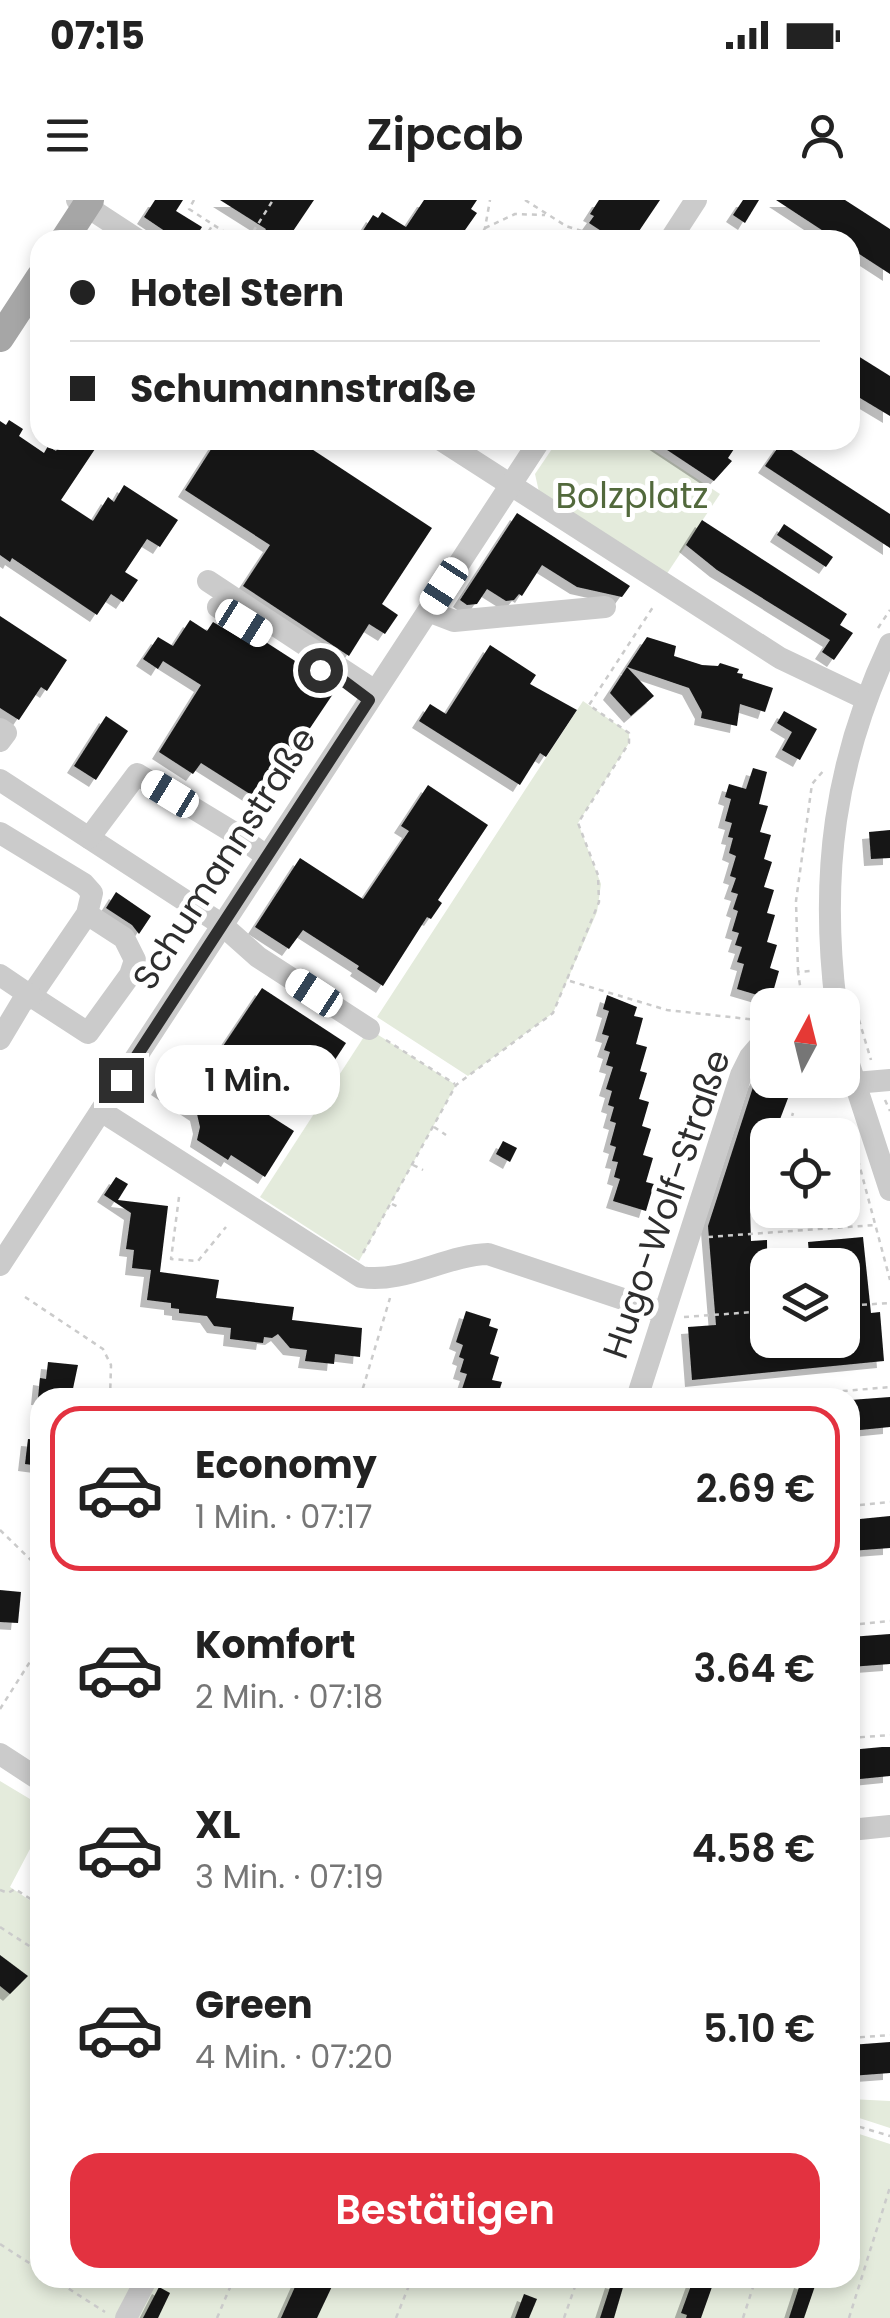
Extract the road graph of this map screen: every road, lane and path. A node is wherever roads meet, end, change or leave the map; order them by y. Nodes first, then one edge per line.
1 (194, 200) edge
2 (274, 200) edge
3 (490, 200) edge
4 (525, 200) edge
5 (696, 200) edge
6 (84, 202) edge
7 (551, 217) junction
8 (212, 224) junction
9 (485, 228) joint
10 (69, 230) edge
11 (124, 230) edge
12 (209, 230) edge
13 (221, 230) edge
14 (254, 230) edge
15 (577, 230) edge
16 (676, 230) edge
17 (30, 292) edge
18 (0, 338) edge
19 (457, 450) edge
20 (534, 450) edge
21 (511, 486) junction
22 (208, 581) dead end
23 (666, 586) junction
24 (218, 607) dead end
25 (604, 607) dead end
26 (428, 610) junction
27 (890, 644) edge
28 (884, 674) edge
29 (372, 696) junction
30 (866, 699) junction
31 (0, 730) edge
32 (0, 741) edge
33 (0, 780) edge
34 (0, 832) edge
35 (89, 838) junction
36 (266, 856) junction
37 (87, 914) junction
38 (221, 924) junction
39 (0, 975) edge
40 (567, 980) junction
41 (841, 988) edge
42 (31, 996) junction
43 (750, 1020) edge
44 (369, 1029) joint
45 (0, 1039) edge
46 (860, 1045) edge
47 (750, 1057) edge
48 (874, 1081) edge
49 (456, 1085) junction
50 (100, 1111) junction
51 (890, 1111) edge
52 (793, 1112) dead end
53 (791, 1118) edge
54 (433, 1126) junction
55 (446, 1135) dead end
56 (412, 1165) junction
57 (423, 1170) dead end
58 (860, 1170) edge
59 (890, 1190) edge
60 (179, 1197) dead end
61 (391, 1203) junction
62 (400, 1208) dead end
63 (875, 1226) junction
64 (226, 1227) dead end
65 (687, 1239) junction
66 (890, 1252) edge
67 (882, 1254) junction
68 (0, 1265) edge
69 (352, 1273) junction
70 (398, 1274) junction
71 (890, 1280) edge
72 (25, 1297) dead end
73 (890, 1303) edge
74 (860, 1305) edge
75 (662, 1312) junction
76 (750, 1313) edge
77 (110, 1388) edge
78 (363, 1388) edge
79 (640, 1388) edge
80 (890, 1388) edge
81 (860, 1390) edge
82 (890, 1502) edge
83 (860, 1505) edge
84 (0, 1530) edge
85 (30, 1558) edge
86 (890, 1621) edge
87 (860, 1623) edge
88 (30, 1662) edge
89 (0, 1709) edge
90 (890, 1735) edge
91 (860, 1737) edge
92 (0, 1754) edge
93 (30, 1774) edge
94 (890, 1826) edge
95 (860, 1829) edge
96 (0, 1890) edge
97 (30, 1899) edge
98 (0, 1926) edge
99 (30, 1946) edge
100 (890, 2035) edge
101 (860, 2037) edge
102 (860, 2127) edge
103 (890, 2136) edge
104 (890, 2187) edge
105 (0, 2244) edge
106 (30, 2264) edge
107 (860, 2283) edge
108 (68, 2288) edge
109 (142, 2288) edge
110 (230, 2288) edge
111 (408, 2288) edge
112 (574, 2288) edge
113 (753, 2288) edge
114 (858, 2288) edge
115 (115, 2318) edge
116 (126, 2318) edge
117 (217, 2318) edge
118 (396, 2318) edge
119 (564, 2318) edge
120 (743, 2318) edge
121 (849, 2318) edge

1 - 8 path
2 - 14 path
3 - 9 path
4 - 7 path
5 - 16 street
6 - 10 main road
6 - 11 street
7 - 9 path
7 - 15 path
8 - 12 path
8 - 13 path
17 - 18 main road
19 - 21 street
20 - 21 street, Schumannstraße
21 - 23 street
21 - 26 street, Schumannstraße
22 - 29 street
23 - 30 street
23 - 40 path
24 - 29 street
25 - 26 street
26 - 29 street, Schumannstraße
27 - 28 street
28 - 30 street
29 - 36 street, Schumannstraße
30 - 41 street
31 - 32 street
33 - 35 street
34 - 37 street
35 - 36 street
35 - 38 street
36 - 38 street, Schumannstraße
37 - 42 street
37 - 42 street
38 - 44 street
38 - 50 street, Schumannstraße
39 - 42 street
40 - 43 path
40 - 49 path
42 - 45 street
44 - 49 path
46 - 48 path
47 - 65 street, Hugo-Wolf-Straße
48 - 51 path
48 - 59 street
49 - 54 path
50 - 68 street, Schumannstraße
50 - 69 street
52 - 53 path
54 - 55 path
54 - 56 path
56 - 57 path
56 - 61 path
58 - 63 path
60 - 64 path
61 - 62 path
61 - 69 path
63 - 65 path
63 - 67 path
65 - 75 street, Hugo-Wolf-Straße
66 - 67 path
67 - 71 path
69 - 70 street
70 - 75 street
70 - 78 path
72 - 77 path
73 - 74 path
75 - 76 path
75 - 79 street, Hugo-Wolf-Straße
80 - 81 path
82 - 83 path
84 - 85 path
86 - 87 path
88 - 89 path
90 - 91 path
92 - 93 street
94 - 95 street
96 - 97 path
98 - 99 path
100 - 101 path
102 - 103 path
104 - 107 path
105 - 106 path
108 - 115 path
109 - 116 street
110 - 117 path
111 - 118 path
112 - 119 path
113 - 120 path
114 - 121 path

